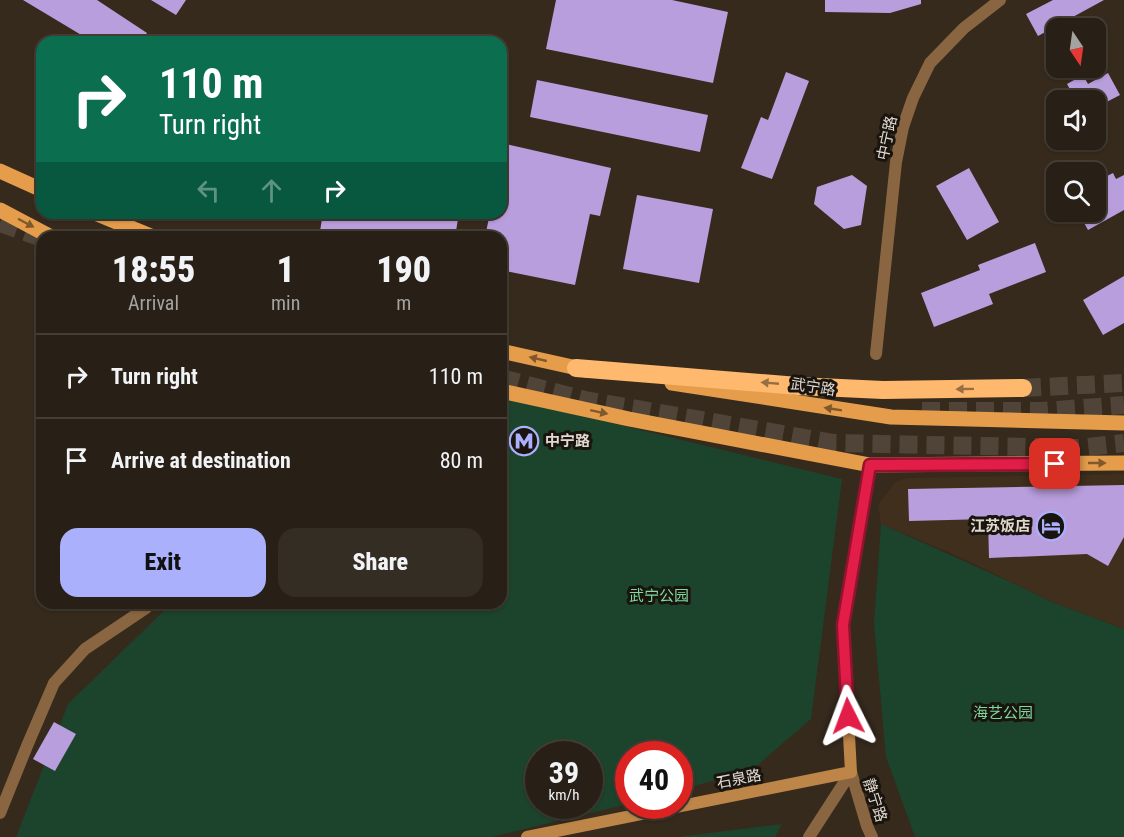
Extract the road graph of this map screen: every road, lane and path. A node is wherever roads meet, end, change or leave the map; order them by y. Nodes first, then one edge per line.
1 (1000, 0) edge
2 (0, 171) edge
3 (36, 187) edge
4 (0, 210) edge
5 (110, 219) edge
6 (40, 231) edge
7 (138, 231) edge
8 (507, 352) edge
9 (876, 354) dead end
10 (576, 368) junction
11 (1023, 388) tunnel mouth
12 (507, 392) edge
13 (1124, 423) edge
14 (1124, 463) edge
15 (870, 465) junction
16 (145, 609) edge
17 (850, 772) junction
18 (0, 813) edge
19 (527, 837) edge
20 (809, 837) edge
21 (872, 837) edge

1 - 9 street, 中宁路
2 - 3 main road
4 -> 6 main road
5 - 7 main road
10 -> 8 main road, 武宁路
11 -> 10 highway
13 -> 10 main road, 武宁路
12 -> 15 main road
15 -> 14 main road
15 - 17 street
16 - 18 street
17 - 19 street, 石泉路
17 - 20 street
17 - 21 street, 静宁路

